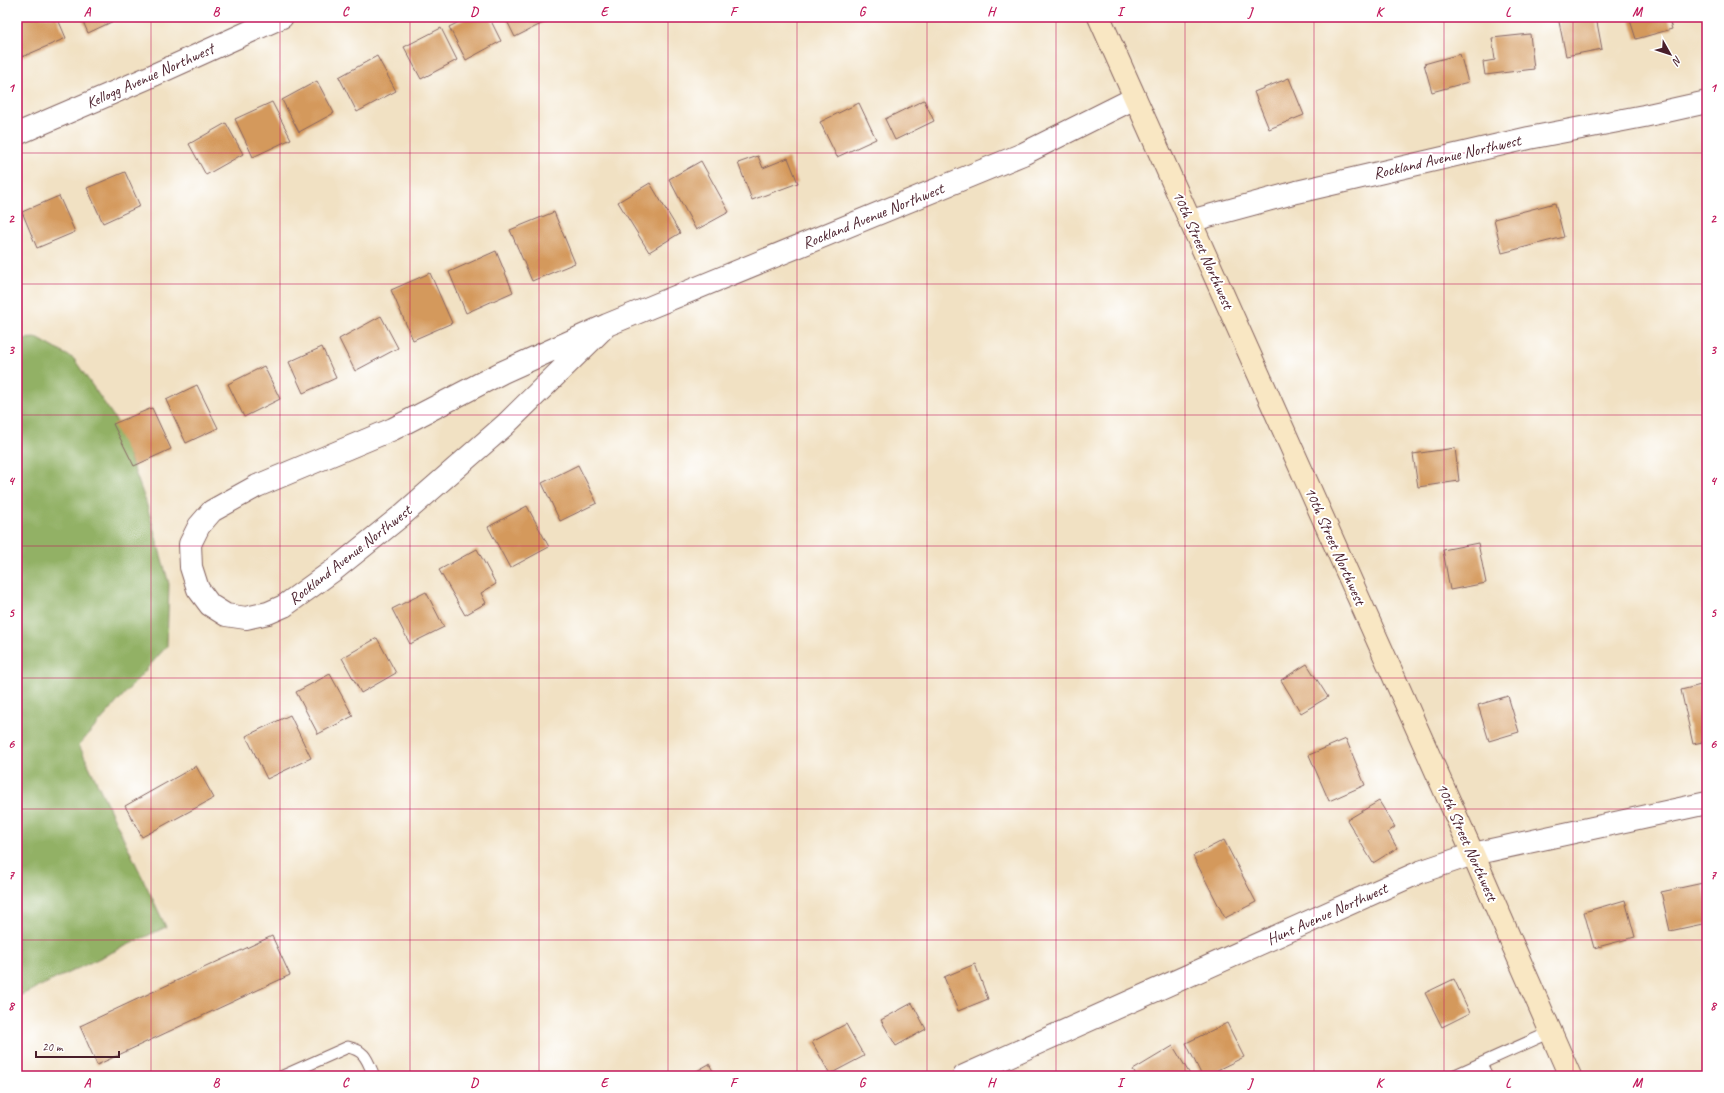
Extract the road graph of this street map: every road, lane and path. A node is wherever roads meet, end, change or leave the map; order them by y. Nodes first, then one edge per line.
1 (282, 17) edge
2 (1099, 17) edge
3 (1135, 98) junction
4 (1707, 102) edge
5 (17, 134) edge
6 (1190, 221) junction
7 (607, 325) junction
8 (1707, 803) edge
9 (1473, 854) junction
10 (1551, 1032) junction
11 (1481, 1064) junction
12 (284, 1076) edge
13 (374, 1076) edge
14 (964, 1076) edge
15 (1453, 1076) edge
16 (1487, 1076) edge
17 (1570, 1076) edge

1 - 5 street, Kellogg Avenue Northwest
2 - 3 main road, 10th Street Northwest
3 - 6 main road, 10th Street Northwest
3 - 7 street, Rockland Avenue Northwest
4 - 6 street, Rockland Avenue Northwest
6 - 9 main road, 10th Street Northwest
7 - 7 street, Rockland Avenue Northwest
8 - 9 street, Hunt Avenue Northwest
9 - 10 main road, 10th Street Northwest
9 - 14 street, Hunt Avenue Northwest
10 - 11 lane
10 - 17 main road, 10th Street Northwest
11 - 15 lane
11 - 16 lane
12 - 13 lane

